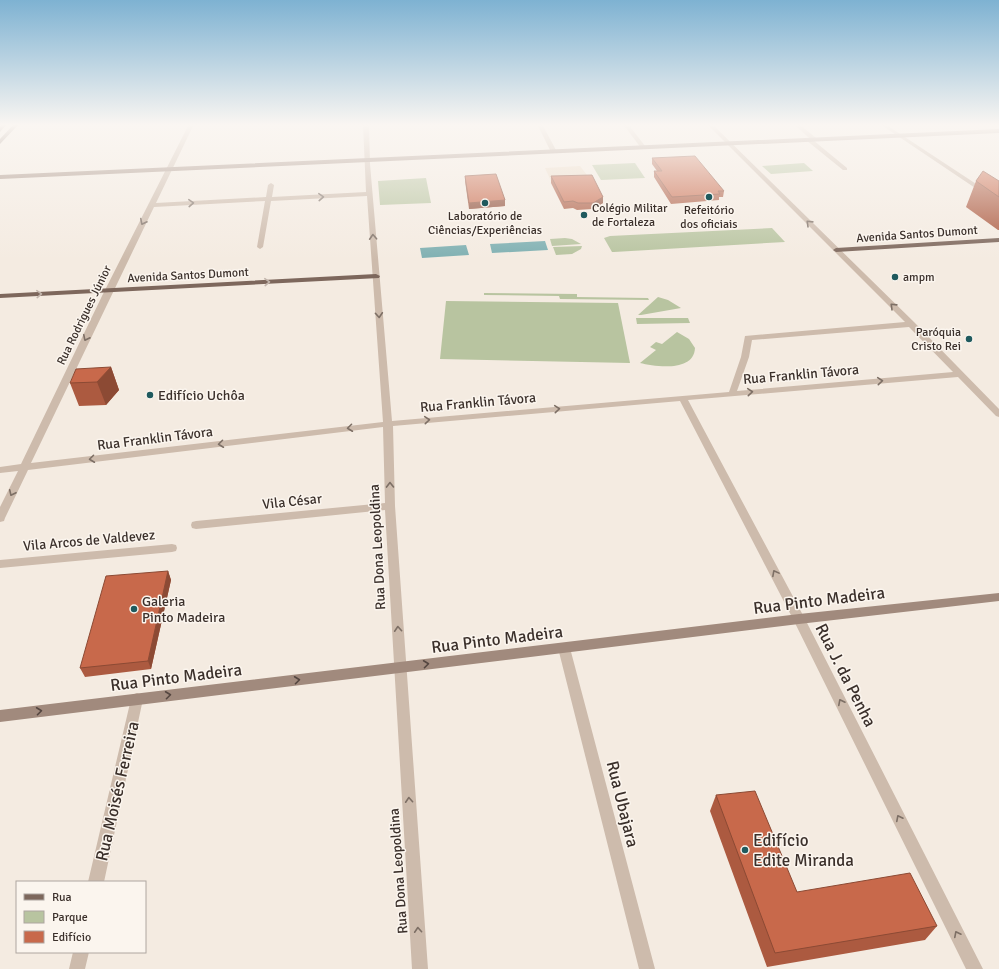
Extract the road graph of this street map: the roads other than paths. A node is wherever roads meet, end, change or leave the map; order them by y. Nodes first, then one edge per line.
1 (165, 169) edge
2 (170, 169) edge
3 (368, 169) edge
4 (754, 169) edge
5 (950, 169) edge
6 (0, 177) edge
7 (271, 185) dead end
8 (370, 194) junction
9 (269, 199) junction
10 (999, 202) edge
11 (152, 205) junction
12 (999, 240) edge
13 (260, 247) dead end
14 (836, 250) junction
15 (376, 276) junction
16 (109, 290) junction
17 (0, 296) edge
18 (912, 324) junction
19 (959, 374) junction
20 (732, 394) junction
21 (683, 399) junction
22 (997, 410) edge
23 (388, 424) junction
24 (23, 468) junction
25 (0, 470) edge
26 (390, 506) junction
27 (0, 518) edge
28 (196, 525) dead end
29 (172, 548) dead end
30 (4, 563) edge
31 (999, 597) edge
32 (799, 619) junction
33 (564, 648) junction
34 (400, 667) junction
35 (137, 699) junction
36 (0, 716) edge
37 (96, 881) edge
38 (80, 953) edge
39 (77, 969) edge
40 (420, 969) edge
41 (647, 969) edge
42 (975, 969) edge

1 - 6 street
2 - 11 street, Rua Rodrigues Júnior
3 - 8 street, Rua Dona Leopoldina
14 -> 4 street
5 - 10 street
7 - 9 street
9 -> 8 street
15 -> 8 street, Rua Dona Leopoldina
11 -> 9 street
9 - 13 street
11 -> 16 street, Rua Rodrigues Júnior
12 - 14 main road, Avenida Santos Dumont
18 -> 14 street
16 -> 15 main road, Avenida Santos Dumont
15 -> 23 street, Rua Dona Leopoldina
17 -> 16 main road, Avenida Santos Dumont
16 -> 24 street, Rua Rodrigues Júnior
18 - 19 street
18 - 20 street
20 -> 19 street, Rua Franklin Távora
19 - 22 street
20 - 21 street, Rua Franklin Távora
23 -> 21 street, Rua Franklin Távora
32 -> 21 street, Rua J. da Penha
23 -> 24 street, Rua Franklin Távora
26 -> 23 street, Rua Dona Leopoldina
24 - 25 street, Rua Franklin Távora
24 -> 27 street, Rua Rodrigues Júnior
26 - 28 street, Vila César
34 -> 26 street, Rua Dona Leopoldina
29 - 30 street, Vila Arcos de Valdevez
31 - 32 street, Rua Pinto Madeira
32 - 33 street, Rua Pinto Madeira
42 -> 32 street, Rua J. da Penha
34 -> 33 street, Rua Pinto Madeira
33 - 41 street, Rua Ubajara
35 -> 34 street, Rua Pinto Madeira
40 -> 34 street, Rua Dona Leopoldina
36 -> 35 street, Rua Pinto Madeira
35 - 37 street, Rua Moisés Ferreira
38 - 39 street

